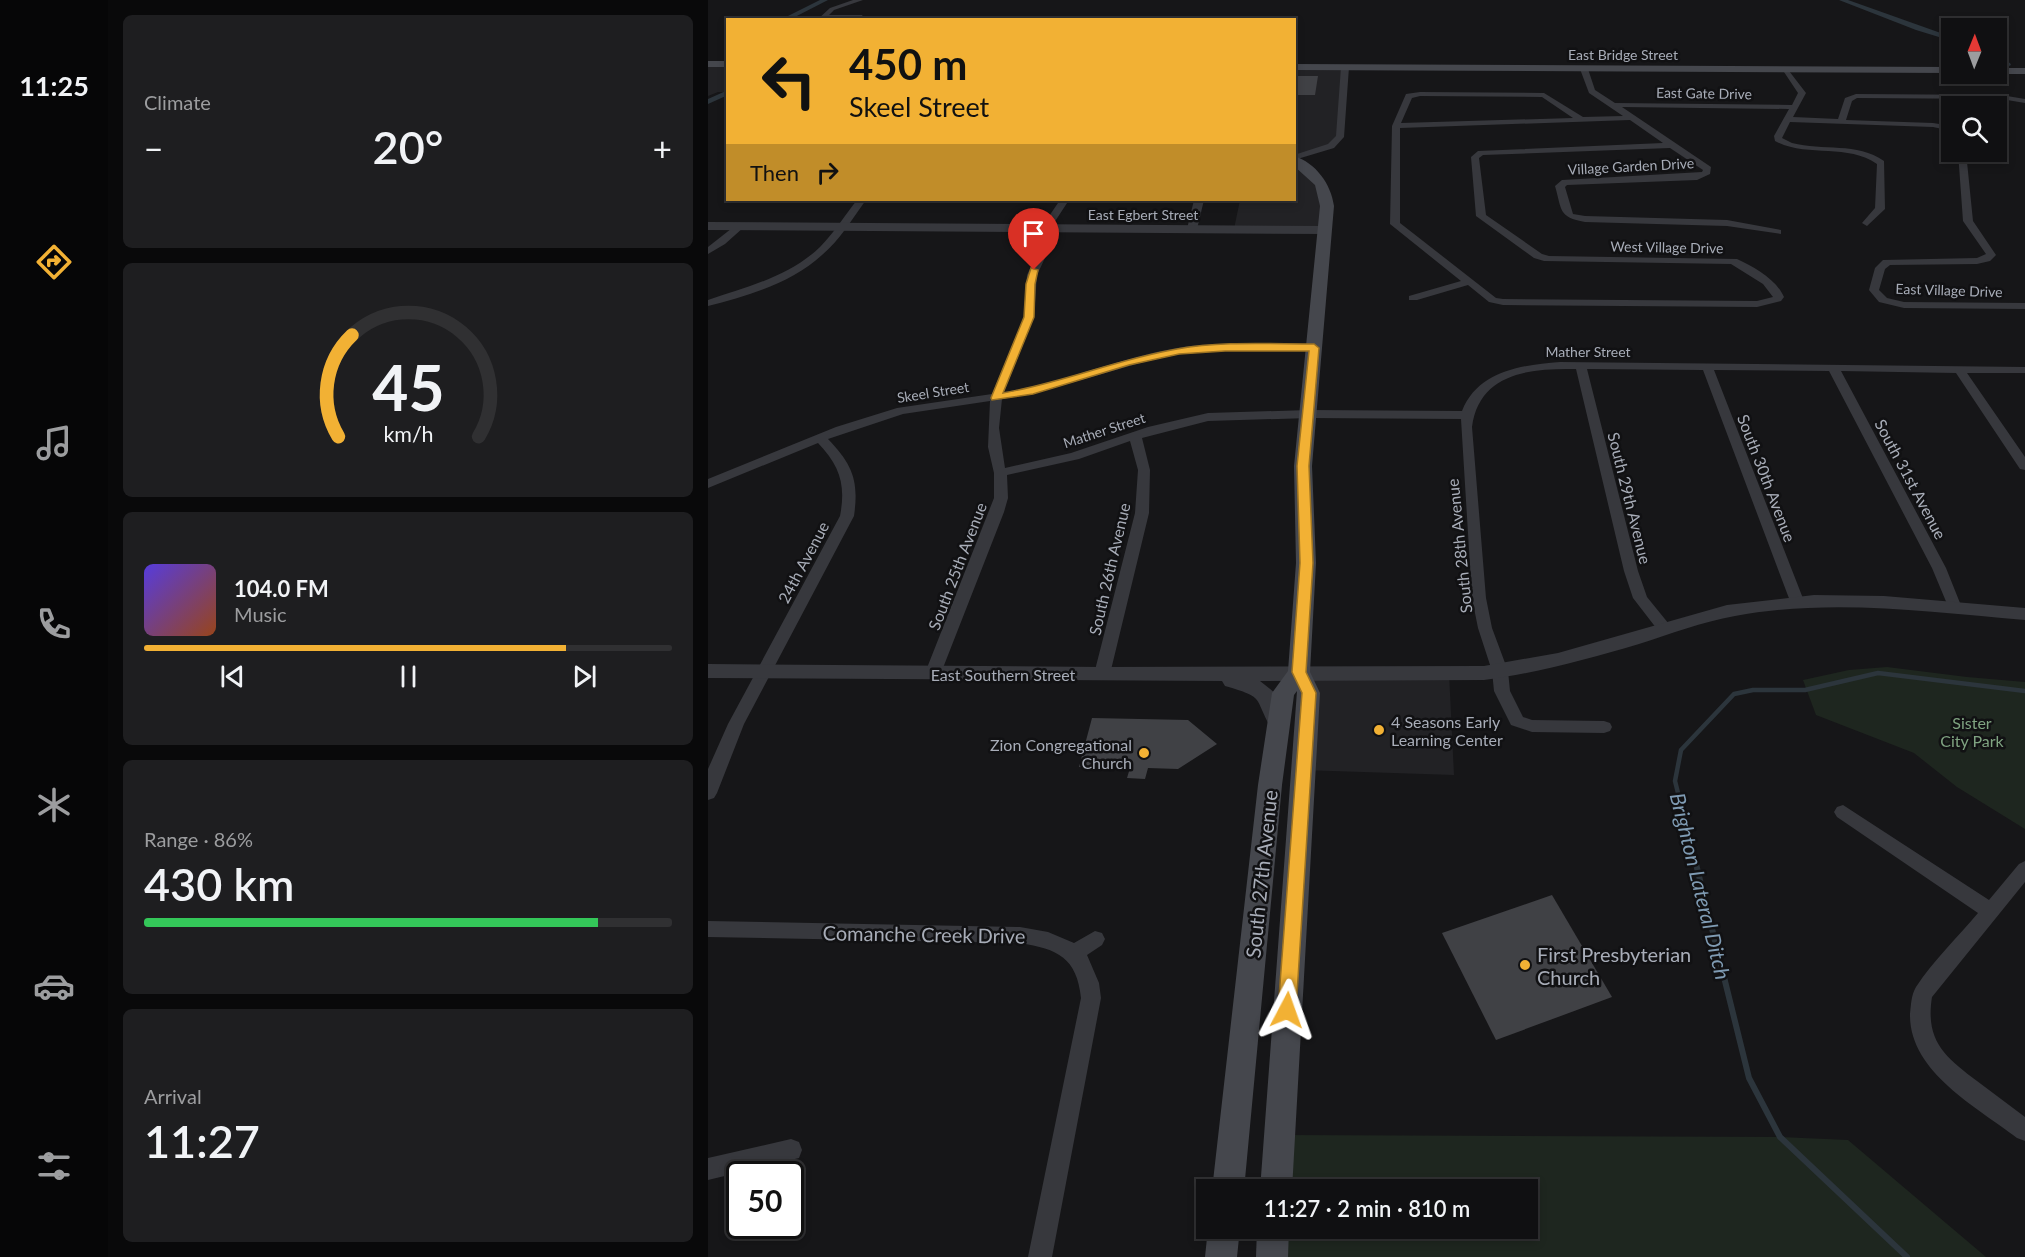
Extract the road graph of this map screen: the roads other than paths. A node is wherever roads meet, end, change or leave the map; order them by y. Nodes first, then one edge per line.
1 (860, 0) edge
2 (862, 17) dead end
3 (822, 18) edge
4 (708, 64) edge
5 (726, 64) edge
6 (1296, 67) edge
7 (1345, 67) junction
8 (1584, 69) junction
9 (1785, 69) junction
10 (1941, 70) edge
11 (2007, 70) edge
12 (2025, 71) edge
13 (2025, 101) edge
14 (1612, 105) junction
15 (1795, 107) junction
16 (1631, 118) junction
17 (1787, 119) junction
18 (1582, 120) junction
19 (1841, 122) junction
20 (1395, 126) junction
21 (1941, 127) edge
22 (1672, 146) junction
23 (1296, 158) edge
24 (1296, 161) edge
25 (1963, 162) edge
26 (860, 201) edge
27 (1064, 201) edge
28 (1199, 201) edge
29 (1867, 223) dead end
30 (708, 226) edge
31 (738, 226) junction
32 (841, 226) junction
33 (1050, 228) junction
34 (1192, 229) junction
35 (1325, 230) junction
36 (1778, 232) dead end
37 (708, 250) edge
38 (1471, 281) junction
39 (1413, 298) dead end
40 (708, 303) edge
41 (2025, 306) edge
42 (1314, 348) junction
43 (1581, 366) junction
44 (1707, 366) junction
45 (1833, 368) junction
46 (1959, 369) junction
47 (2025, 370) edge
48 (996, 398) junction
49 (1309, 414) junction
50 (1466, 415) junction
51 (1135, 436) junction
52 (820, 438) junction
53 (2025, 466) edge
54 (1000, 473) junction
55 (708, 484) edge
56 (1797, 601) junction
57 (1955, 608) junction
58 (2025, 614) edge
59 (1665, 629) junction
60 (708, 671) edge
61 (1500, 671) junction
62 (764, 672) junction
63 (1299, 672) junction
64 (933, 673) junction
65 (1102, 674) junction
66 (1187, 674) junction
67 (1279, 724) junction
68 (1605, 727) dead end
69 (714, 760) edge
70 (708, 793) edge
71 (1843, 812) dead end
72 (2025, 869) edge
73 (1990, 911) junction
74 (708, 929) edge
75 (1095, 939) dead end
76 (1075, 953) junction
77 (2025, 1130) edge
78 (791, 1150) dead end
79 (708, 1169) edge
80 (1229, 1179) edge
81 (1277, 1179) edge
82 (1223, 1239) edge
83 (1040, 1257) edge
84 (1221, 1257) edge

1 - 3 street
2 - 3 street
4 - 5 main road
6 - 7 main road, East Bridge Street
7 - 8 main road, East Bridge Street
7 - 23 street
8 - 9 main road, East Bridge Street
8 - 14 street, Village Garden Drive
9 - 10 main road, East Bridge Street
9 - 15 street
11 - 12 main road
13 - 19 street
14 - 15 street, East Gate Drive
14 - 16 street, Village Garden Drive
15 - 17 street
16 - 18 street
16 - 22 street, Village Garden Drive
17 - 19 street
17 - 29 street
18 - 20 street
18 - 20 street, West Village Drive
19 - 21 street
20 - 38 street, West Village Drive
22 - 36 street, Village Garden Drive
22 - 38 street, West Village Drive
24 - 35 main road, South 27th Avenue
25 - 41 street, East Village Drive
26 - 32 street
27 - 33 street, South 25th Avenue
28 - 34 street
30 - 31 street, East Egbert Street
31 - 32 street, East Egbert Street
31 - 37 street
32 - 33 street, East Egbert Street
32 - 40 street
33 - 34 street, East Egbert Street
33 - 48 street, South 25th Avenue
34 - 35 street, East Egbert Street
35 - 42 main road, South 27th Avenue
38 - 39 street
42 - 48 street, Skeel Street
42 - 49 main road, South 27th Avenue
43 - 44 street, Mather Street
43 - 50 street, Mather Street
43 - 59 street, South 29th Avenue
44 - 45 street, Mather Street
44 - 56 street, South 30th Avenue
45 - 46 street, Mather Street
45 - 57 street, South 31st Avenue
46 - 47 street, Mather Street
46 - 53 street
48 - 52 street, Skeel Street
48 - 54 street, South 25th Avenue
49 - 50 street, Mather Street
49 - 51 street, Mather Street
49 - 63 main road, South 27th Avenue
50 - 61 street, South 28th Avenue
51 - 54 street, Mather Street
51 - 65 street, South 26th Avenue
52 - 55 street, Skeel Street
52 - 62 street, 24th Avenue
54 - 64 street, South 25th Avenue
56 - 57 street, East Southern Street
56 - 59 street, East Southern Street
57 - 58 street, East Southern Street
59 - 61 street, East Southern Street
60 - 62 street, East Southern Street
61 - 63 street, East Southern Street
61 - 68 street, South 28th Avenue
62 - 64 street, East Southern Street
62 - 69 street, 24th Avenue
63 - 66 street, East Southern Street
63 - 67 main road, South 27th Avenue
63 - 81 main road, South 27th Avenue
64 - 65 street, East Southern Street
65 - 66 street, East Southern Street
66 - 67 street
67 - 80 main road, South 27th Avenue
69 - 70 street, 24th Avenue
71 - 73 street
72 - 73 street
73 - 77 street
74 - 76 street, Comanche Creek Drive
75 - 76 street
76 - 83 street
78 - 79 street
82 - 84 main road

